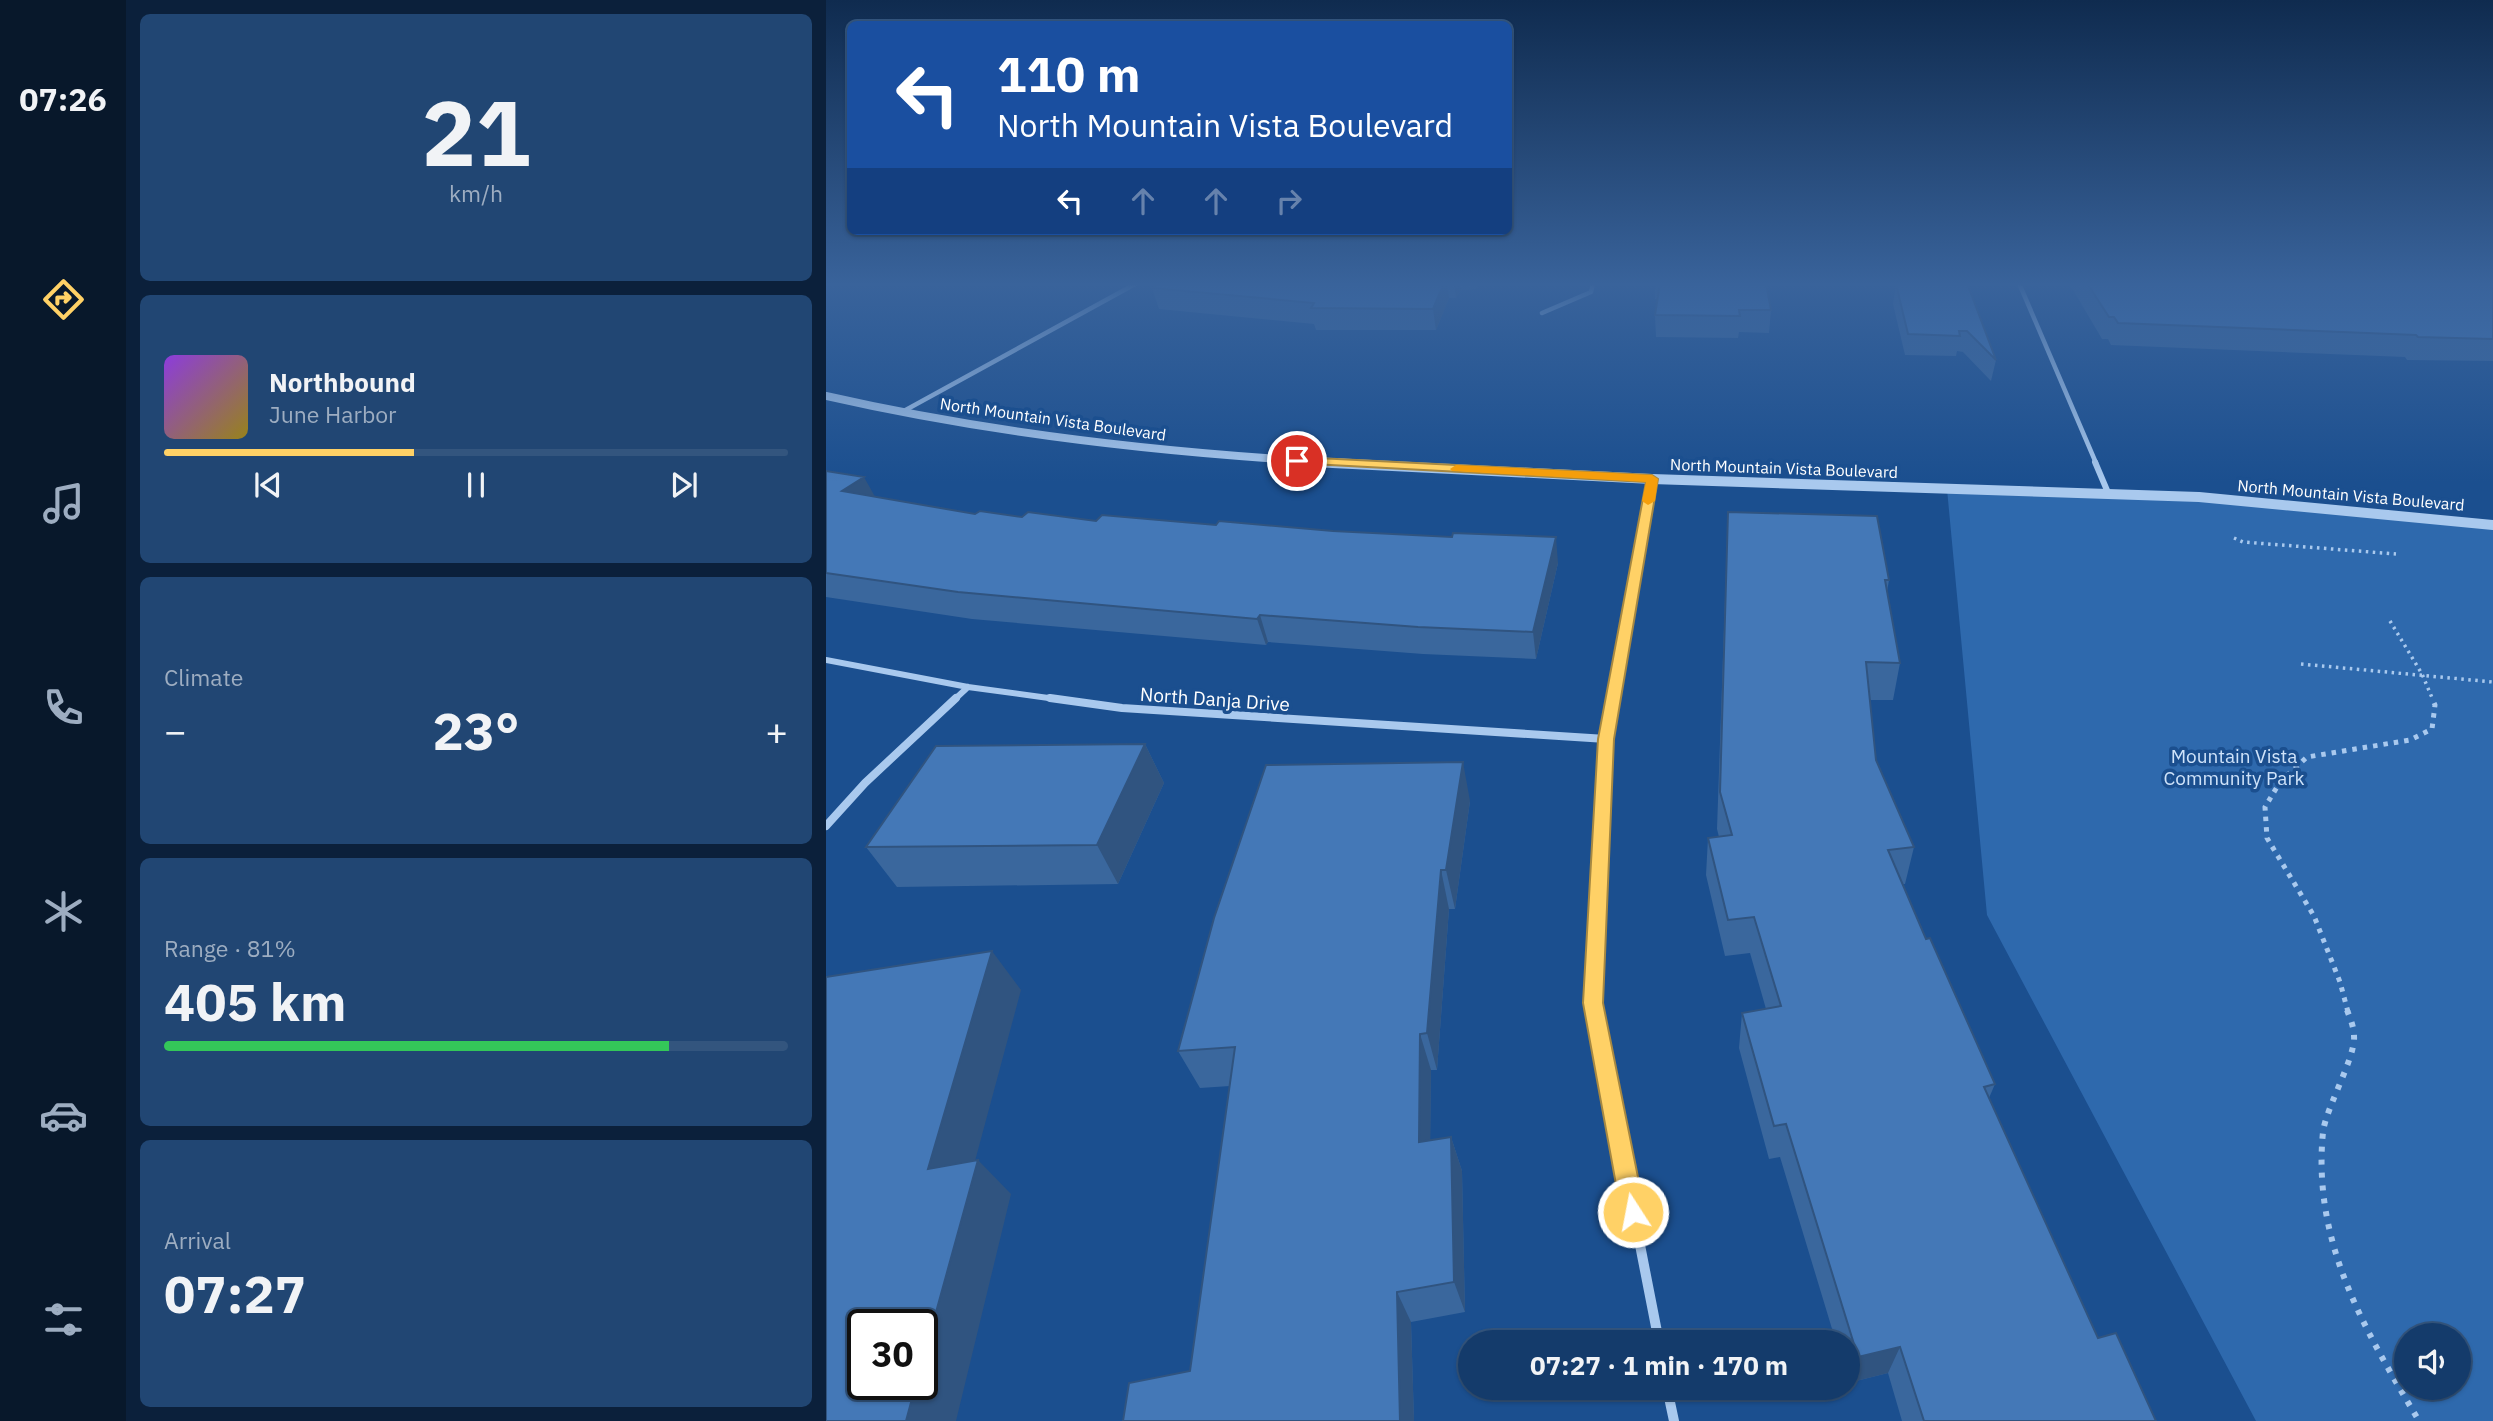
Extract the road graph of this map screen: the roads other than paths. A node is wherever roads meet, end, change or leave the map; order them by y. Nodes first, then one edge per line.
1 (1017, 349) edge
2 (2047, 349) edge
3 (826, 396) edge
4 (900, 413) junction
5 (1652, 479) junction
6 (2109, 495) junction
7 (2493, 525) edge
8 (826, 660) edge
9 (968, 687) junction
10 (1606, 739) junction
11 (826, 827) edge
12 (1656, 1330) edge
13 (1670, 1400) edge
14 (1674, 1421) edge

1 - 4 street
2 - 6 street
3 - 4 street, North Mountain Vista Boulevard
4 - 5 street, North Mountain Vista Boulevard
5 - 6 street, North Mountain Vista Boulevard
5 - 10 street
6 - 7 street, North Mountain Vista Boulevard
8 - 9 street, North Danja Drive
9 - 10 street, North Danja Drive
9 - 11 street
10 - 12 street
13 - 14 street

